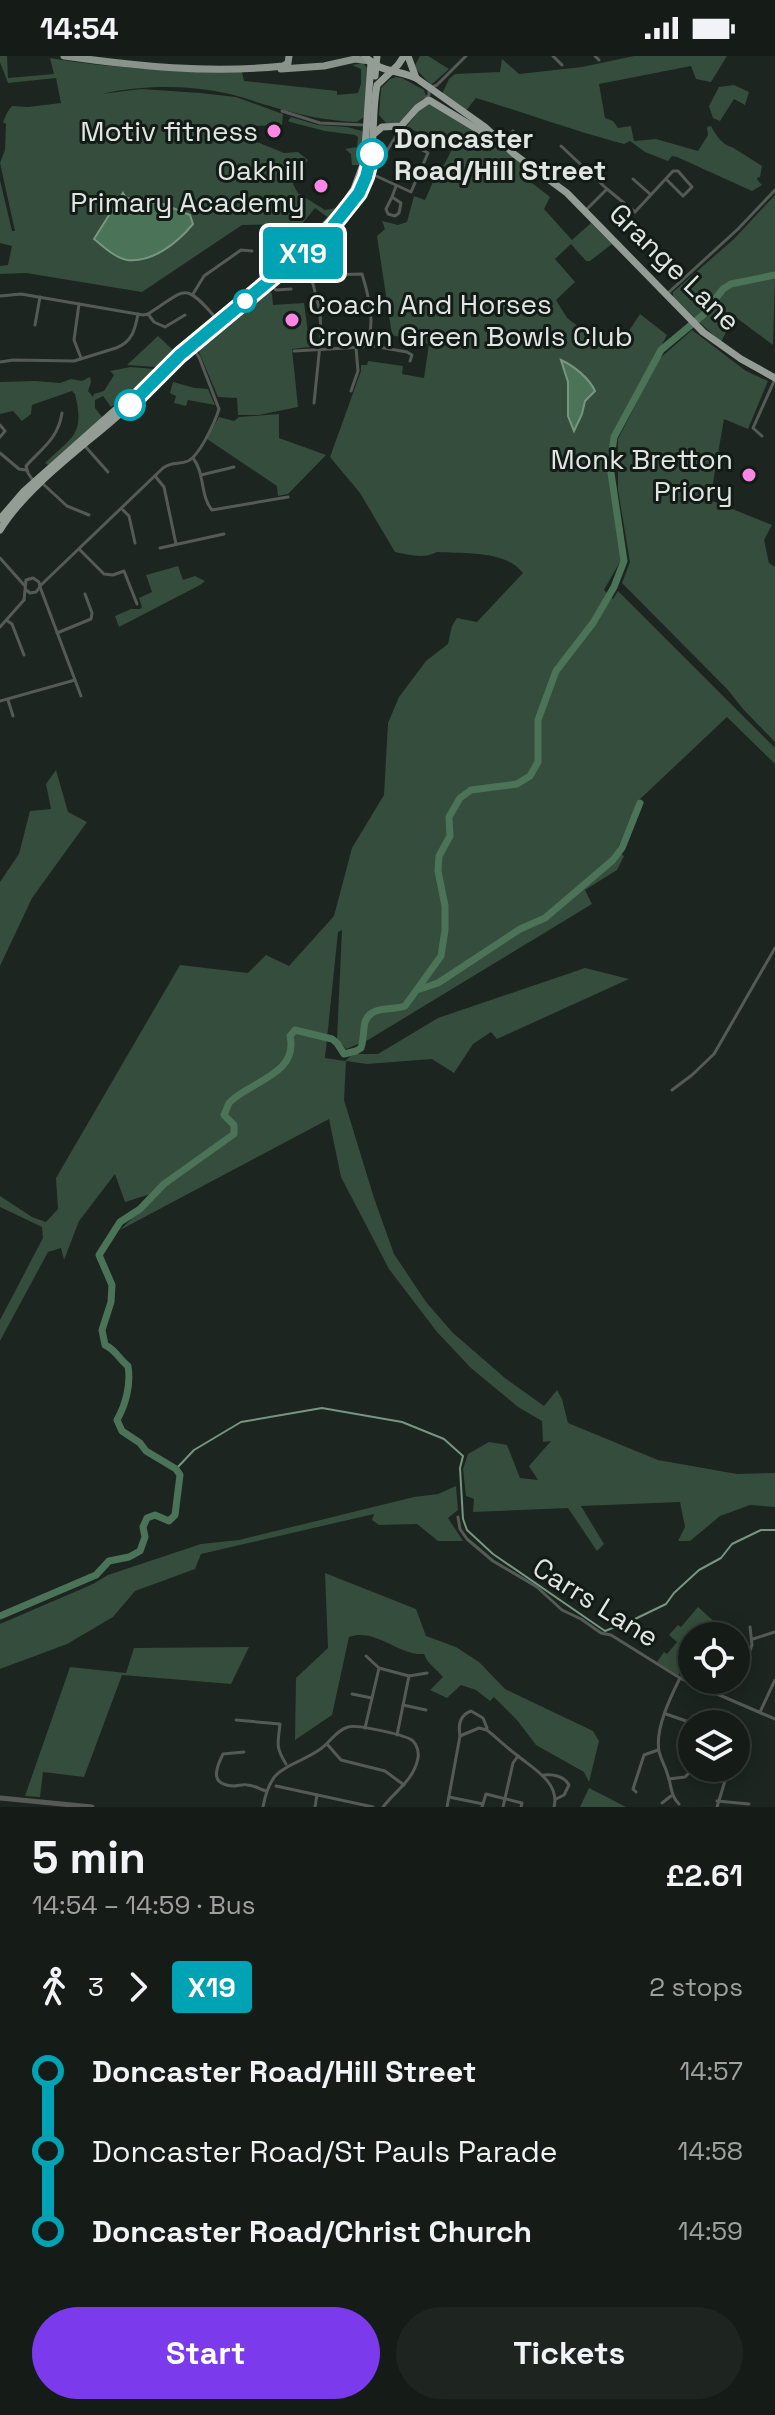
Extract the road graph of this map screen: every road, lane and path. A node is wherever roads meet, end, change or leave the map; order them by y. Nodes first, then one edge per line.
1 (64, 56) edge
2 (406, 56) edge
3 (553, 56) edge
4 (290, 57) edge
5 (464, 57) edge
6 (372, 60) edge
7 (562, 65) dead end
8 (302, 67) junction
9 (270, 68) junction
10 (393, 70) junction
11 (416, 78) junction
12 (429, 88) junction
13 (417, 108) junction
14 (282, 111) dead end
15 (372, 117) junction
16 (385, 126) junction
17 (397, 127) junction
18 (513, 131) dead end
19 (374, 134) junction
20 (396, 136) junction
21 (503, 144) junction
22 (561, 146) dead end
23 (633, 179) dead end
24 (666, 179) junction
25 (396, 186) junction
26 (607, 189) junction
27 (775, 190) edge
28 (650, 194) junction
29 (392, 197) junction
30 (585, 211) junction
31 (252, 251) dead end
32 (294, 257) junction
33 (312, 281) junction
34 (268, 282) junction
35 (291, 289) dead end
36 (193, 294) junction
37 (666, 294) junction
38 (0, 296) edge
39 (40, 297) junction
40 (79, 304) junction
41 (138, 314) junction
42 (148, 314) junction
43 (185, 315) dead end
44 (218, 320) junction
45 (35, 325) dead end
46 (191, 342) junction
47 (365, 346) junction
48 (356, 348) junction
49 (318, 350) junction
50 (294, 351) dead end
51 (0, 355) edge
52 (81, 359) junction
53 (410, 361) dead end
54 (1, 362) edge
55 (775, 379) edge
56 (351, 391) dead end
57 (314, 403) dead end
58 (62, 413) dead end
59 (0, 425) edge
60 (103, 425) junction
61 (762, 436) dead end
62 (0, 437) edge
63 (84, 445) junction
64 (0, 453) edge
65 (193, 458) junction
66 (234, 467) dead end
67 (26, 470) junction
68 (108, 472) dead end
69 (201, 475) junction
70 (155, 476) junction
71 (38, 482) junction
72 (288, 497) dead end
73 (122, 508) junction
74 (89, 515) dead end
75 (0, 519) edge
76 (0, 530) edge
77 (224, 534) dead end
78 (135, 543) dead end
79 (176, 544) junction
80 (160, 548) dead end
81 (79, 549) junction
82 (0, 558) edge
83 (132, 569) dead end
84 (124, 571) junction
85 (17, 575) junction
86 (49, 576) junction
87 (33, 578) junction
88 (25, 587) junction
89 (40, 587) junction
90 (32, 593) junction
91 (85, 597) dead end
92 (44, 598) junction
93 (24, 600) junction
94 (137, 604) dead end
95 (6, 620) junction
96 (0, 627) edge
97 (57, 633) junction
98 (24, 655) dead end
99 (75, 680) junction
100 (81, 696) dead end
101 (8, 699) junction
102 (0, 701) edge
103 (13, 716) dead end
104 (775, 948) edge
105 (672, 1090) dead end
106 (458, 1517) dead end
107 (750, 1627) dead end
108 (774, 1634) edge
109 (753, 1639) junction
110 (750, 1648) edge
111 (366, 1656) dead end
112 (379, 1668) junction
113 (427, 1673) dead end
114 (409, 1676) junction
115 (678, 1677) edge
116 (775, 1680) edge
117 (678, 1683) edge
118 (352, 1694) dead end
119 (718, 1694) edge
120 (372, 1698) junction
121 (403, 1705) junction
122 (426, 1710) dead end
123 (760, 1712) junction
124 (666, 1714) junction
125 (678, 1718) edge
126 (775, 1719) edge
127 (236, 1720) dead end
128 (365, 1728) junction
129 (487, 1730) junction
130 (397, 1736) junction
131 (460, 1736) junction
132 (327, 1744) junction
133 (659, 1749) junction
134 (244, 1752) dead end
135 (518, 1756) junction
136 (287, 1765) junction
137 (544, 1775) junction
138 (678, 1778) edge
139 (669, 1779) junction
140 (724, 1782) edge
141 (404, 1785) junction
142 (276, 1786) dead end
143 (266, 1791) junction
144 (636, 1792) dead end
145 (317, 1795) junction
146 (671, 1796) junction
147 (449, 1797) junction
148 (0, 1798) edge
149 (505, 1799) junction
150 (556, 1799) junction
151 (717, 1801) junction
152 (662, 1803) dead end
153 (679, 1804) dead end
154 (749, 1804) dead end
155 (74, 1805) edge
156 (483, 1806) edge
157 (92, 1807) edge
158 (263, 1807) edge
159 (315, 1807) edge
160 (373, 1807) edge
161 (383, 1807) edge
162 (447, 1807) edge
163 (503, 1807) edge
164 (521, 1807) edge
165 (554, 1807) edge
166 (717, 1807) edge

1 - 9 main road
2 - 10 highway
2 - 11 highway
3 - 7 street
4 - 8 main road
4 - 9 main road
5 - 12 street
6 - 8 main road
6 - 10 highway
6 - 15 highway
8 - 9 main road
10 - 11 highway
10 - 15 highway
11 - 12 highway, Grange Lane
12 - 13 street
12 - 21 highway, Grange Lane
13 - 17 highway
13 - 21 highway
14 - 15 street
15 - 16 street
15 - 19 highway
15 - 32 highway
16 - 17 highway
16 - 19 highway
17 - 20 street
18 - 21 street
19 - 32 highway
20 - 25 street
20 - 25 street
21 - 30 highway, Grange Lane
22 - 26 street
23 - 28 street
24 - 24 street
24 - 28 street
25 - 29 street
26 - 28 street
26 - 30 street
27 - 37 street
29 - 29 street
30 - 37 highway, Grange Lane
31 - 36 street
32 - 33 street
32 - 34 highway
32 - 44 highway
33 - 47 street
33 - 49 street
34 - 35 street
34 - 44 highway
36 - 42 street
36 - 44 street
37 - 55 highway, Grange Lane
38 - 39 street
39 - 40 street
39 - 45 street
40 - 41 street
40 - 52 street
41 - 42 street
41 - 52 street
42 - 43 street
44 - 46 highway
46 - 60 highway
46 - 65 street
47 - 48 street
47 - 53 street
48 - 49 street
48 - 56 street
49 - 50 street
49 - 57 street
51 - 54 street
52 - 54 street
55 - 61 street
58 - 67 street
59 - 62 street
60 - 63 highway
60 - 71 highway
63 - 68 street
63 - 71 highway
64 - 67 street
65 - 69 street
65 - 70 street
66 - 69 street
67 - 71 street
69 - 72 street
70 - 73 street
70 - 79 street
71 - 74 street
71 - 75 highway
71 - 76 highway
73 - 78 street
73 - 81 street
77 - 79 street
79 - 80 street
81 - 84 street
81 - 86 street
82 - 85 street
83 - 84 street
84 - 94 street
85 - 87 street
85 - 88 street
86 - 87 street
86 - 89 street
87 - 88 street
87 - 89 street
88 - 90 street
88 - 93 street
89 - 90 street
89 - 92 street
90 - 92 street
90 - 93 street
91 - 97 street
92 - 97 street
93 - 95 street
95 - 96 street
95 - 98 street
97 - 99 street
99 - 100 street
99 - 101 street
101 - 102 street
101 - 103 street
104 - 105 street
106 - 115 street, Carrs Lane
107 - 109 street
108 - 109 street
109 - 110 street
111 - 112 street
112 - 114 street
112 - 120 street
113 - 114 street
114 - 121 street
116 - 123 street
117 - 124 street
118 - 120 street
119 - 123 street, Carrs Lane
120 - 128 street
121 - 122 street
121 - 130 street
123 - 126 street, Carrs Lane
124 - 125 street
124 - 133 street
127 - 136 street
128 - 130 street
128 - 132 street
129 - 131 street
129 - 131 street
129 - 135 street
130 - 141 street
131 - 147 street
132 - 136 street
132 - 141 street
133 - 139 street
133 - 144 street
134 - 143 street
135 - 137 street
135 - 149 street
136 - 143 street
137 - 150 street
137 - 150 street
138 - 139 street
139 - 146 street
140 - 151 street
141 - 161 street
142 - 145 street
143 - 158 street
145 - 159 street
145 - 160 street
146 - 152 street
146 - 153 street
147 - 156 street
147 - 162 street
148 - 155 street
149 - 156 street
149 - 163 street
149 - 164 street
150 - 165 street
151 - 154 street
151 - 166 street
155 - 157 street

